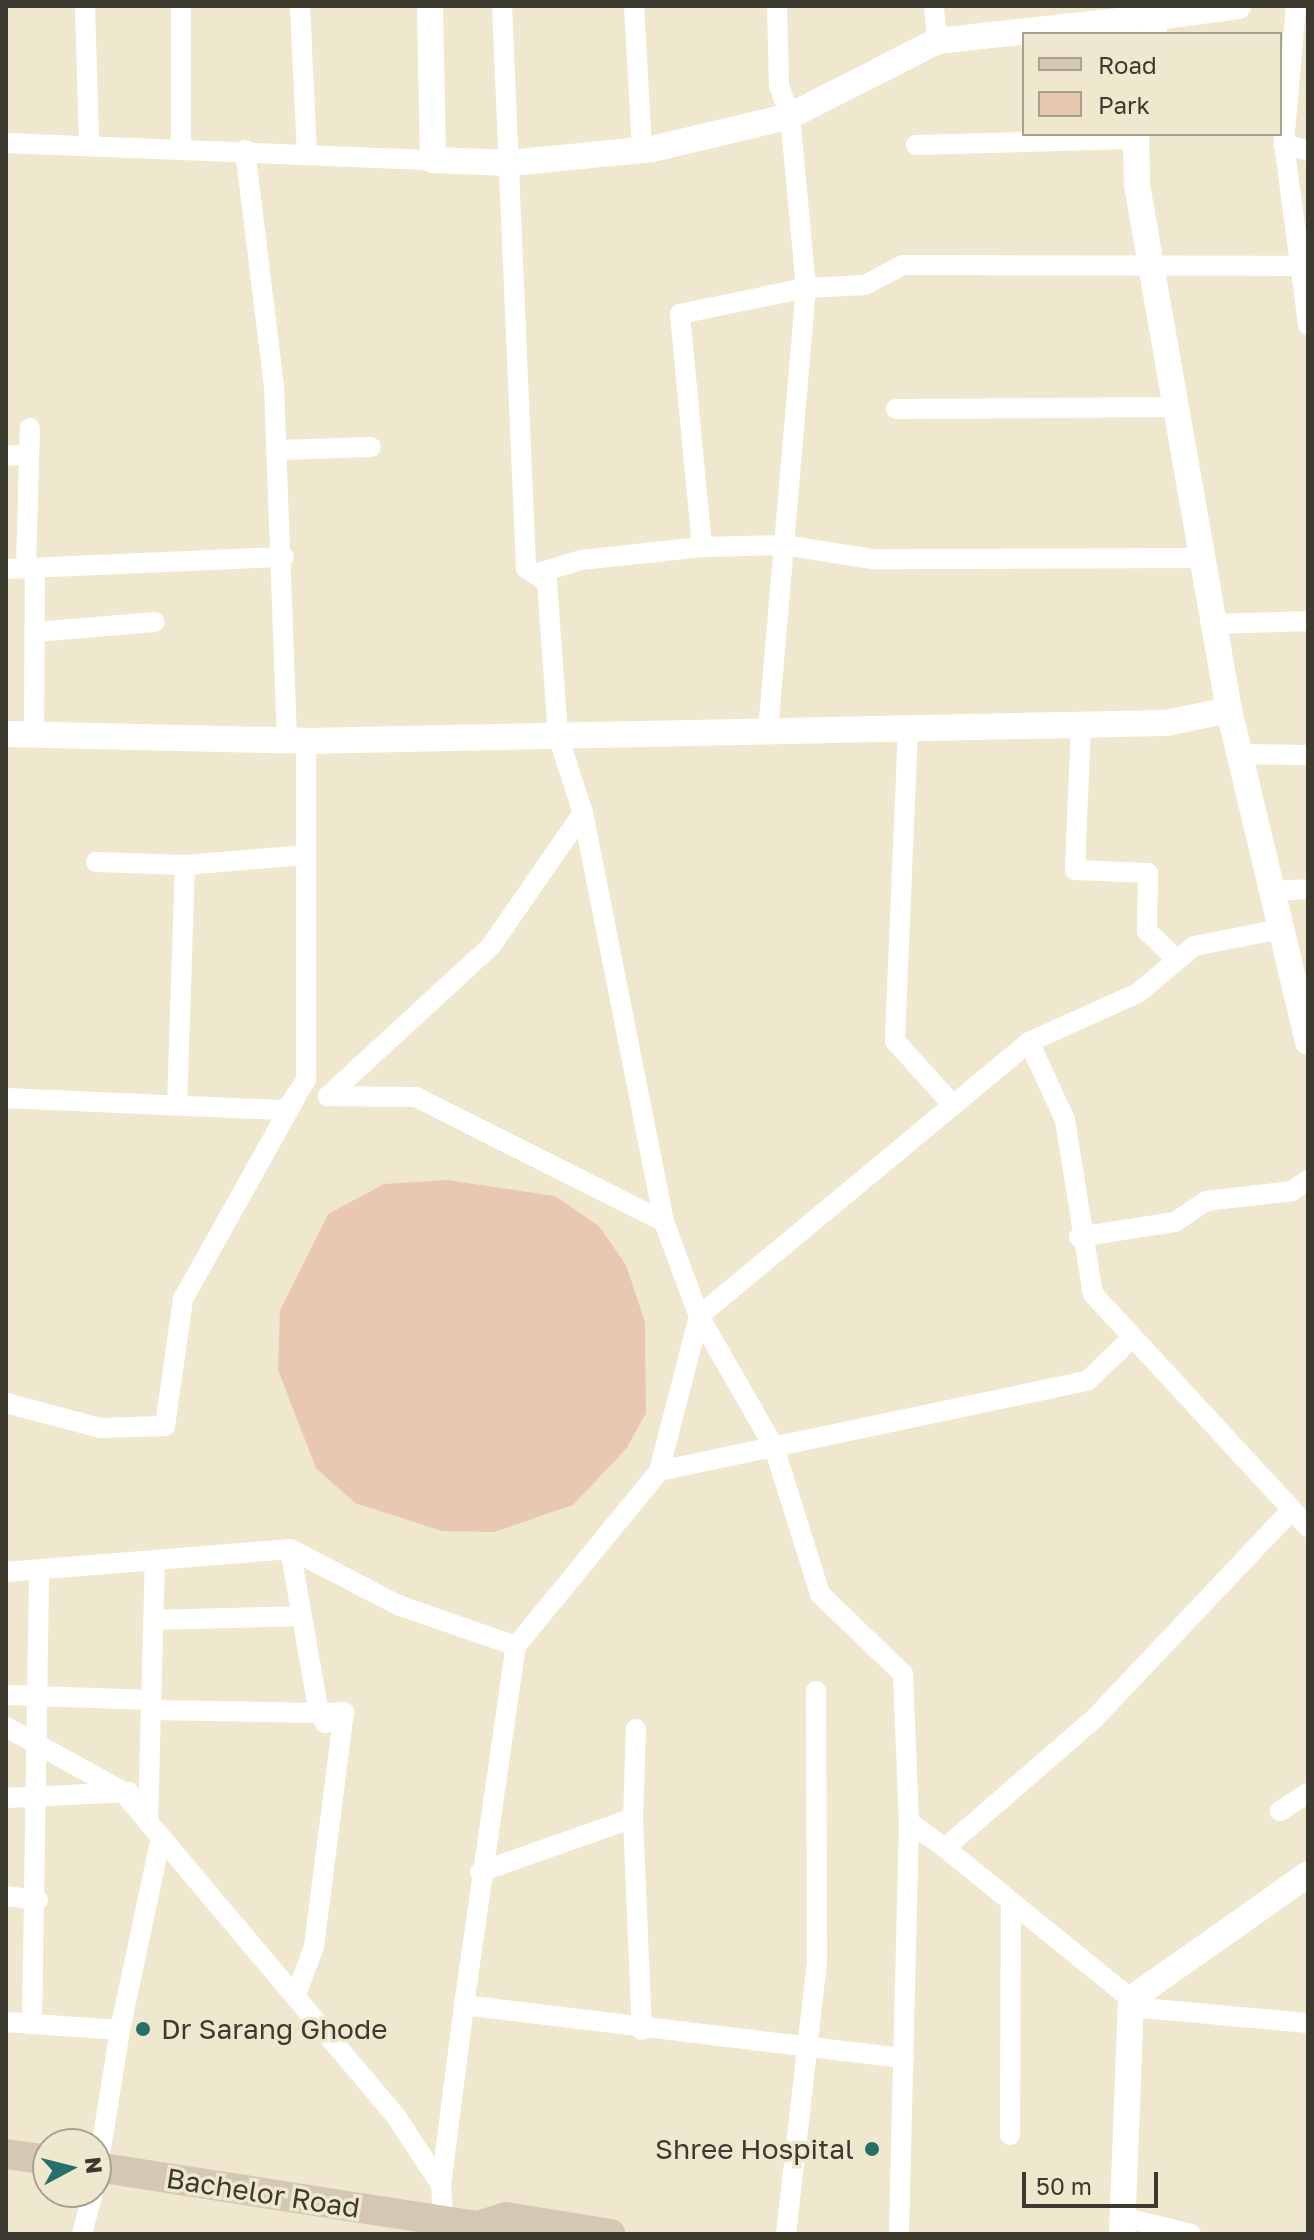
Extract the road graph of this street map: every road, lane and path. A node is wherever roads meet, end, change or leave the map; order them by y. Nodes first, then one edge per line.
1 (85, 6) edge
2 (181, 6) edge
3 (300, 6) edge
4 (430, 6) edge
5 (502, 6) edge
6 (634, 6) edge
7 (777, 6) edge
8 (934, 6) edge
9 (1238, 6) edge
10 (1296, 6) edge
11 (1155, 19) edge
12 (1022, 32) edge
13 (1026, 32) edge
14 (937, 41) junction
15 (790, 116) junction
16 (1136, 136) edge
17 (6, 143) edge
18 (89, 143) junction
19 (1284, 144) junction
20 (916, 145) dead end
21 (181, 147) junction
22 (245, 150) junction
23 (642, 150) junction
24 (1308, 151) edge
25 (307, 153) junction
26 (433, 160) junction
27 (510, 163) junction
28 (1297, 266) junction
29 (1151, 267) junction
30 (806, 288) junction
31 (1308, 325) edge
32 (1176, 407) junction
33 (896, 409) dead end
34 (30, 428) dead end
35 (371, 447) dead end
36 (278, 450) junction
37 (29, 454) junction
38 (6, 456) edge
39 (784, 545) junction
40 (702, 547) junction
41 (284, 557) junction
42 (1202, 558) junction
43 (22, 568) edge
44 (535, 574) junction
45 (1308, 621) edge
46 (155, 622) dead end
47 (1213, 624) junction
48 (35, 632) junction
49 (1229, 710) junction
50 (1081, 725) junction
51 (908, 728) junction
52 (768, 731) junction
53 (6, 734) edge
54 (34, 734) junction
55 (558, 736) junction
56 (296, 741) junction
57 (1239, 754) junction
58 (1308, 755) edge
59 (583, 813) junction
60 (306, 855) junction
61 (96, 862) dead end
62 (185, 865) junction
63 (1308, 889) edge
64 (1272, 891) junction
65 (1281, 929) junction
66 (1177, 960) junction
67 (1306, 1028) edge
68 (1029, 1042) junction
69 (306, 1080) junction
70 (6, 1098) edge
71 (952, 1104) junction
72 (177, 1105) junction
73 (1308, 1180) edge
74 (664, 1222) junction
75 (1079, 1237) junction
76 (699, 1316) junction
77 (1132, 1338) junction
78 (6, 1403) edge
79 (774, 1447) junction
80 (659, 1471) junction
81 (1288, 1514) junction
82 (1308, 1527) edge
83 (290, 1549) junction
84 (155, 1563) junction
85 (39, 1571) junction
86 (6, 1572) edge
87 (301, 1616) junction
88 (153, 1620) junction
89 (516, 1646) junction
90 (816, 1691) dead end
91 (6, 1695) edge
92 (42, 1696) junction
93 (151, 1705) junction
94 (319, 1713) junction
95 (6, 1727) edge
96 (636, 1729) dead end
97 (42, 1748) junction
98 (122, 1791) junction
99 (1308, 1793) edge
100 (149, 1794) junction
101 (6, 1798) edge
102 (41, 1799) junction
103 (1280, 1811) dead end
104 (633, 1818) junction
105 (909, 1822) junction
106 (154, 1829) junction
107 (945, 1848) junction
108 (480, 1872) junction
109 (1308, 1874) edge
110 (6, 1896) edge
111 (38, 1900) junction
112 (1011, 1902) junction
113 (295, 1997) junction
114 (1131, 2003) junction
115 (464, 2005) junction
116 (6, 2022) edge
117 (1308, 2023) edge
118 (32, 2024) junction
119 (120, 2030) junction
120 (642, 2030) junction
121 (803, 2049) junction
122 (904, 2058) junction
123 (104, 2128) edge
124 (1010, 2135) dead end
125 (6, 2154) edge
126 (32, 2158) edge
127 (112, 2179) edge
128 (441, 2185) junction
129 (88, 2208) edge
130 (1122, 2225) edge
131 (444, 2227) edge
132 (482, 2230) edge
133 (82, 2234) edge
134 (611, 2234) edge
135 (786, 2234) edge
136 (899, 2234) edge
137 (1191, 2234) edge

1 - 18 street
2 - 21 street
3 - 25 street
4 - 26 street
5 - 27 street
6 - 23 street
7 - 15 street
8 - 14 street
9 - 11 street
10 - 19 street
11 - 13 street
12 - 14 street
14 - 15 street
15 - 23 street
15 - 30 street
16 - 20 street
16 - 29 street
17 - 18 street
18 - 21 street
19 - 24 street
19 - 28 street
21 - 22 street
22 - 25 street
22 - 36 street
23 - 27 street
25 - 26 street
26 - 27 street
27 - 44 street
28 - 29 street
28 - 31 street
29 - 30 street
29 - 32 street
30 - 39 street
30 - 40 street
32 - 33 street
32 - 42 street
34 - 37 street
35 - 36 street
36 - 41 street
37 - 38 street
37 - 43 street
39 - 40 street
39 - 42 street
39 - 52 street
40 - 44 street
41 - 43 street
41 - 56 street
42 - 47 street
43 - 48 street
44 - 55 street
45 - 47 street
46 - 48 street
47 - 49 street
48 - 54 street
49 - 50 street
49 - 57 street
50 - 51 street
50 - 66 street
51 - 52 street
51 - 71 street
52 - 55 street
53 - 54 street
54 - 56 street
55 - 56 street
55 - 59 street
56 - 60 street
57 - 58 street
57 - 64 street
59 - 74 street
59 - 74 street
60 - 62 street
60 - 69 street
61 - 62 street
62 - 72 street
63 - 64 street
64 - 65 street
65 - 66 street
65 - 67 street
66 - 68 street
68 - 71 street
68 - 75 street
69 - 72 street
69 - 78 street
70 - 72 street
71 - 76 street
73 - 75 street
74 - 76 street
75 - 77 street
76 - 79 street
76 - 80 street
77 - 79 street
77 - 81 street
79 - 80 street
79 - 105 street
80 - 89 street
81 - 82 street
81 - 107 street
83 - 84 street
83 - 87 street
83 - 89 street
84 - 85 street
84 - 88 street
85 - 86 street
85 - 92 street
87 - 88 street
87 - 94 street
88 - 93 street
89 - 108 street
90 - 121 street
91 - 92 street
92 - 93 street
92 - 97 street
93 - 94 street
93 - 100 street
94 - 113 street
95 - 97 street
96 - 104 street
97 - 98 street
97 - 102 street
98 - 100 street
98 - 102 street
98 - 106 street
99 - 103 street
100 - 106 street
101 - 102 street
102 - 111 street
104 - 108 street
104 - 120 street
105 - 107 street
105 - 122 street
106 - 113 street
106 - 119 street
107 - 112 street
108 - 115 street
109 - 114 street
110 - 111 street
111 - 118 street
112 - 114 street
112 - 124 street
113 - 128 street
114 - 117 street
114 - 130 street
115 - 120 street
115 - 128 street
116 - 118 street
118 - 119 street
119 - 123 street
120 - 121 street
121 - 122 street
121 - 135 street
122 - 136 street
125 - 126 main road
127 - 131 main road, Bachelor Road
128 - 131 street
129 - 133 street
130 - 137 street
131 - 132 main road, Bachelor Road
132 - 134 main road, Bachelor Road

